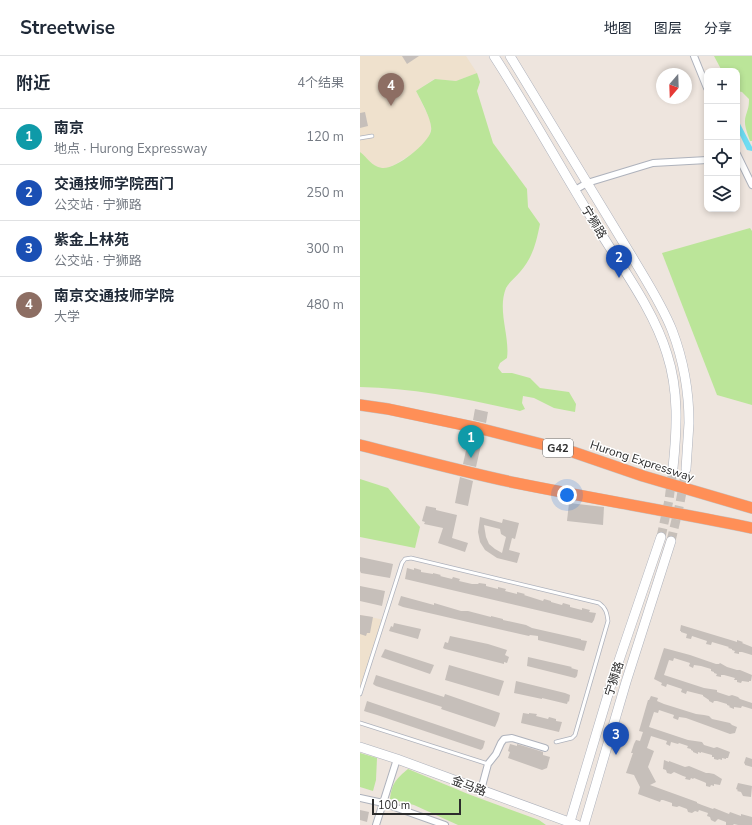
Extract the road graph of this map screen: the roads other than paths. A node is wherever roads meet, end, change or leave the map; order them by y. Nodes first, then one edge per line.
1 (494, 56) edge
2 (510, 56) edge
3 (694, 56) edge
4 (704, 81) edge
5 (372, 136) dead end
6 (360, 138) edge
7 (704, 160) edge
8 (740, 161) edge
9 (587, 183) junction
10 (752, 184) edge
11 (575, 190) junction
12 (360, 405) edge
13 (360, 445) edge
14 (673, 468) tunnel mouth
15 (686, 469) tunnel mouth
16 (752, 508) edge
17 (752, 528) edge
18 (661, 537) tunnel mouth
19 (671, 541) tunnel mouth
20 (360, 694) edge
21 (360, 724) edge
22 (556, 742) dead end
23 (360, 747) edge
24 (545, 748) dead end
25 (397, 759) junction
26 (488, 764) junction
27 (481, 790) junction
28 (360, 798) edge
29 (383, 804) junction
30 (572, 824) edge
31 (376, 825) edge
32 (445, 825) edge
33 (584, 825) edge

1 - 11 main road, 宁狮路
2 - 9 main road, 宁狮路
3 - 4 street
5 - 6 lane
7 - 9 street
8 - 10 street
9 - 11 street
9 - 15 main road, 宁狮路
11 - 14 main road, 宁狮路
12 - 16 highway, Hurong Expressway / G42
13 - 17 highway
18 - 30 main road, 宁狮路
19 - 33 main road, 宁狮路
20 - 22 lane
21 - 26 lane
23 - 25 main road, 金马路
24 - 26 street
25 - 27 main road, 金马路
25 - 29 street
26 - 27 street
27 - 30 main road, 金马路
28 - 29 street
29 - 31 street
29 - 32 street

